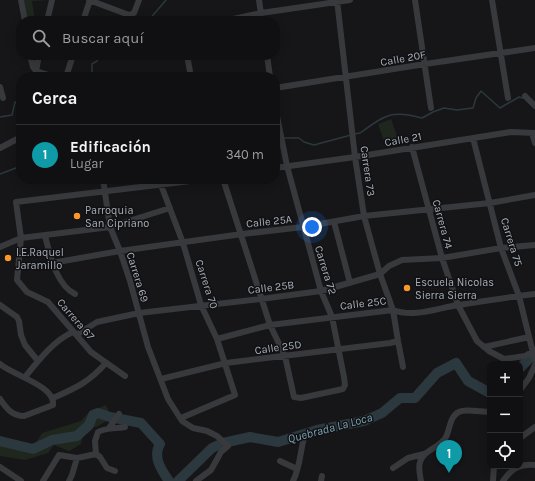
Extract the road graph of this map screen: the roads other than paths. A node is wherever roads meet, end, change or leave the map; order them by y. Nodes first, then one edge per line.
1 (21, 0) edge
2 (52, 0) edge
3 (89, 0) edge
4 (140, 0) edge
5 (258, 0) edge
6 (350, 0) edge
7 (415, 0) edge
8 (492, 0) edge
9 (337, 1) edge
10 (261, 13) junction
11 (24, 16) edge
12 (47, 16) edge
13 (84, 16) edge
14 (247, 16) edge
15 (261, 16) edge
16 (535, 48) edge
17 (501, 54) junction
18 (31, 60) edge
19 (38, 60) edge
20 (71, 60) edge
21 (188, 60) edge
22 (268, 60) edge
23 (425, 64) junction
24 (36, 71) junction
25 (39, 72) edge
26 (68, 72) edge
27 (190, 72) edge
28 (269, 72) edge
29 (346, 78) junction
30 (0, 87) edge
31 (280, 87) edge
32 (525, 96) dead end
33 (2, 98) dead end
34 (508, 98) dead end
35 (535, 106) edge
36 (430, 108) dead end
37 (280, 132) edge
38 (534, 133) edge
39 (473, 138) junction
40 (16, 140) edge
41 (535, 143) edge
42 (412, 147) junction
43 (0, 148) edge
44 (355, 157) junction
45 (287, 166) junction
46 (280, 167) edge
47 (104, 184) edge
48 (149, 184) edge
49 (162, 184) edge
50 (225, 184) edge
51 (105, 191) junction
52 (535, 195) edge
53 (490, 203) junction
54 (170, 208) junction
55 (428, 209) junction
56 (364, 216) junction
57 (334, 222) junction
58 (110, 227) junction
59 (303, 227) junction
60 (242, 234) junction
61 (45, 236) junction
62 (21, 238) junction
63 (183, 243) junction
64 (535, 245) edge
65 (0, 247) edge
66 (501, 248) junction
67 (120, 251) junction
68 (442, 258) junction
69 (52, 263) junction
70 (380, 274) junction
71 (350, 283) junction
72 (321, 291) junction
73 (75, 294) dead end
74 (535, 294) edge
75 (520, 296) junction
76 (261, 299) junction
77 (0, 305) edge
78 (201, 305) junction
79 (458, 305) junction
80 (393, 310) junction
81 (139, 313) junction
82 (332, 317) junction
83 (270, 325) junction
84 (73, 332) junction
85 (528, 337) junction
86 (217, 339) junction
87 (398, 341) junction
88 (484, 347) junction
89 (339, 349) junction
90 (534, 351) edge
91 (285, 356) junction
92 (38, 361) junction
93 (535, 361) edge
94 (106, 363) junction
95 (226, 363) junction
96 (0, 364) edge
97 (535, 365) edge
98 (403, 367) dead end
99 (125, 376) dead end
100 (25, 377) junction
101 (161, 379) junction
102 (523, 386) edge
103 (0, 399) edge
104 (53, 402) junction
105 (3, 409) edge
106 (487, 412) edge
107 (118, 416) dead end
108 (181, 418) junction
109 (111, 425) junction
110 (125, 427) dead end
111 (535, 428) edge
112 (523, 436) edge
113 (304, 438) dead end
114 (96, 454) junction
115 (424, 454) junction
116 (77, 458) junction
117 (280, 461) dead end
118 (535, 465) edge
119 (0, 467) edge
120 (393, 468) dead end
121 (297, 469) junction
122 (494, 469) edge
123 (115, 471) dead end
124 (21, 481) edge
125 (43, 481) edge
126 (69, 481) edge
127 (196, 481) edge
128 (293, 481) edge
129 (421, 481) edge
130 (493, 481) edge
131 (503, 481) edge

1 - 11 street
2 - 12 street
3 - 4 street
3 - 13 street
5 - 10 street
6 - 9 street
7 - 23 street
8 - 17 street
9 - 10 street
9 - 29 street, Carrera 73
10 - 14 street
10 - 15 street
16 - 17 street, Calle 20F
17 - 23 street, Calle 20F
17 - 34 street
18 - 24 street
19 - 24 street
20 - 26 street
21 - 27 street
22 - 28 street
23 - 29 street, Calle 20F
23 - 36 street
24 - 25 street
29 - 31 street, Calle 20F
29 - 44 street, Carrera 73
30 - 33 street
32 - 35 street
37 - 45 street, Carrera 72
38 - 39 street, Calle 21
38 - 41 street
39 - 42 street, Calle 21
39 - 53 street, Carrera 75
40 - 43 street
42 - 44 street, Calle 21
42 - 55 street, Carrera 74
44 - 45 street, Calle 21
44 - 56 street, Carrera 73
45 - 46 street, Calle 21
45 - 59 street, Carrera 72
47 - 51 street, Carrera 69
48 - 51 street
49 - 54 street, Carrera 70
50 - 60 street
51 - 58 street, Carrera 69
51 - 62 street, Carrera 67
52 - 53 street, Calle 25A
53 - 55 street, Calle 25A
53 - 66 street, Carrera 75
54 - 58 street
54 - 63 street, Carrera 70
55 - 56 street, Calle 25A
55 - 68 street, Carrera 74
56 - 57 street, Calle 25A
56 - 70 street, Carrera 73
57 - 59 street, Calle 25A
57 - 71 street
58 - 61 street
58 - 67 street, Carrera 69
59 - 60 street, Calle 25A
59 - 72 street, Carrera 72
60 - 63 street, Calle 25A
60 - 76 street
61 - 62 street
61 - 69 street
62 - 65 street
62 - 84 street, Carrera 67
63 - 67 street, Calle 25A
63 - 78 street, Carrera 70
64 - 66 street, Calle 25B
66 - 68 street, Calle 25B
66 - 75 street, Carrera 75
67 - 69 street, Calle 25A
67 - 81 street, Carrera 69
68 - 70 street, Calle 25B
68 - 79 street, Carrera 74
69 - 73 street
70 - 71 street, Calle 25B
70 - 80 street, Carrera 73
71 - 72 street, Calle 25B
72 - 76 street, Calle 25B
72 - 82 street, Carrera 72
74 - 75 street, Calle 25C
75 - 79 street, Calle 25C
75 - 85 street, Carrera 75
76 - 78 street, Calle 25B
76 - 83 street
77 - 92 street
78 - 81 street, Calle 25B
78 - 86 street, Carrera 70
79 - 80 street, Calle 25C
79 - 88 street, Carrera 74
80 - 82 street, Calle 25C
80 - 87 street, Carrera 73
81 - 84 street, Calle 25B
81 - 101 street, Carrera 69
82 - 83 street, Calle 25C
82 - 89 street, Carrera 72
83 - 86 street, Calle 25C
83 - 91 street
84 - 92 street, Calle 25B
84 - 94 street, Carrera 67
85 - 88 street
85 - 90 street, Carrera 75
86 - 95 street, Carrera 70
87 - 89 street, Calle 25D
87 - 98 street, Carrera 73
88 - 90 street
89 - 91 street, Calle 25D
89 - 91 street, Carrera 72
90 - 93 street, Carrera 75
91 - 95 street, Calle 25D
92 - 100 street, Calle 25B
94 - 99 street, Carrera 67
94 - 104 street
95 - 101 street, Calle 25D
95 - 108 street, Carrera 70
96 - 100 street
97 - 102 street
100 - 104 street
101 - 108 street, Carrera 69
103 - 105 street
104 - 105 street
106 - 115 street
107 - 109 street
108 - 127 street
109 - 110 street
109 - 114 street
111 - 112 street
113 - 121 street
114 - 116 street
114 - 123 street
115 - 120 street
115 - 129 street
116 - 125 street
116 - 126 street
117 - 121 street
118 - 131 street
119 - 124 street
121 - 128 street
122 - 130 street

